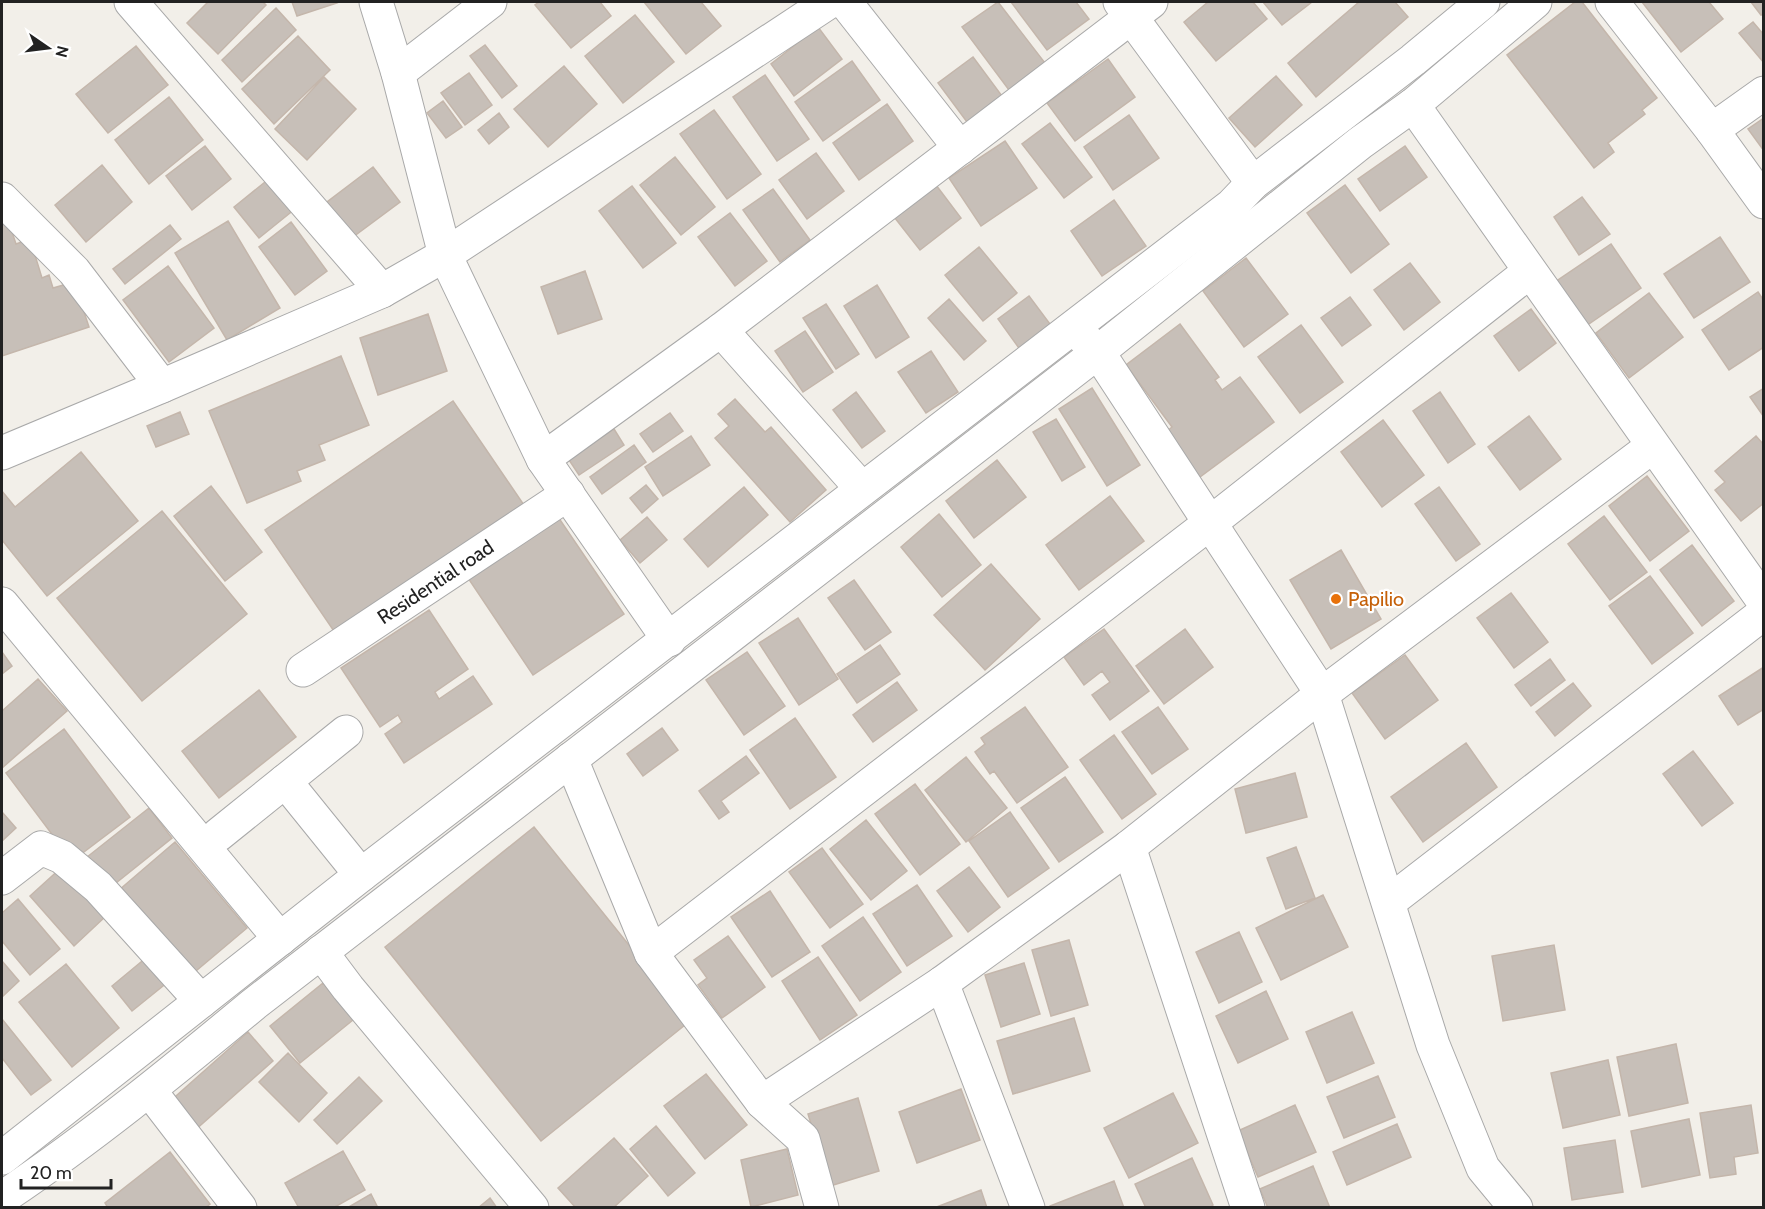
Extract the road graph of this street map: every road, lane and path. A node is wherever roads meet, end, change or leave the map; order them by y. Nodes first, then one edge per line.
1 (131, 2) edge
2 (376, 2) edge
3 (490, 2) edge
4 (829, 2) edge
5 (845, 2) edge
6 (1483, 2) edge
7 (1535, 2) edge
8 (1612, 2) edge
9 (1134, 7) edge
10 (398, 74) junction
11 (1764, 93) edge
12 (1413, 105) junction
13 (1712, 130) junction
14 (960, 148) junction
15 (1253, 183) junction
16 (2, 199) edge
17 (1764, 202) edge
18 (445, 255) junction
19 (1529, 272) junction
20 (382, 291) junction
21 (1074, 327) junction
22 (721, 330) junction
23 (1098, 352) junction
24 (162, 387) junction
25 (1653, 446) junction
26 (2, 453) edge
27 (543, 459) junction
28 (862, 489) junction
29 (568, 494) junction
30 (1210, 523) junction
31 (1764, 602) edge
32 (2, 604) edge
33 (1764, 613) edge
34 (669, 640) junction
35 (303, 670) dead end
36 (1322, 694) junction
37 (346, 732) dead end
38 (571, 759) junction
39 (285, 782) junction
40 (218, 835) dead end
41 (1129, 847) junction
42 (361, 875) junction
43 (2, 878) edge
44 (1389, 902) junction
45 (280, 939) junction
46 (321, 952) junction
47 (651, 953) junction
48 (942, 983) junction
49 (201, 1001) junction
50 (150, 1091) junction
51 (762, 1102) junction
52 (2, 1158) edge
53 (2, 1198) edge
54 (240, 1208) edge
55 (532, 1208) edge
56 (822, 1208) edge
57 (1028, 1208) edge
58 (1248, 1208) edge
59 (1516, 1208) edge

1 - 20 street
2 - 10 street
3 - 10 street
4 - 18 street
5 - 14 street
6 - 15 street
7 - 12 street
8 - 13 street
9 - 14 street
9 - 15 street
10 - 18 street
11 - 13 street
12 - 19 street
12 - 23 street
13 - 17 street
14 - 22 street
15 - 21 street
16 - 24 street
18 - 20 street
18 - 27 street
19 - 25 street
19 - 30 street
20 - 24 street
21 - 23 street
21 - 28 street
22 - 27 street
22 - 28 street
23 - 30 street
23 - 38 street
24 - 26 street
25 - 31 street
25 - 36 street
27 - 29 street
28 - 34 street
29 - 34 street
29 - 35 street, Residential road
30 - 36 street
30 - 47 street
32 - 45 street
33 - 44 street
34 - 42 street
36 - 41 street
36 - 44 street
37 - 39 street
38 - 46 street
38 - 47 street
39 - 40 street
39 - 42 street
41 - 48 street
41 - 58 street
42 - 45 street
43 - 49 street
44 - 59 street
45 - 49 street
46 - 50 street
46 - 55 street
47 - 51 street
48 - 51 street
48 - 57 street
49 - 52 street
50 - 53 street
50 - 54 street
51 - 56 street

